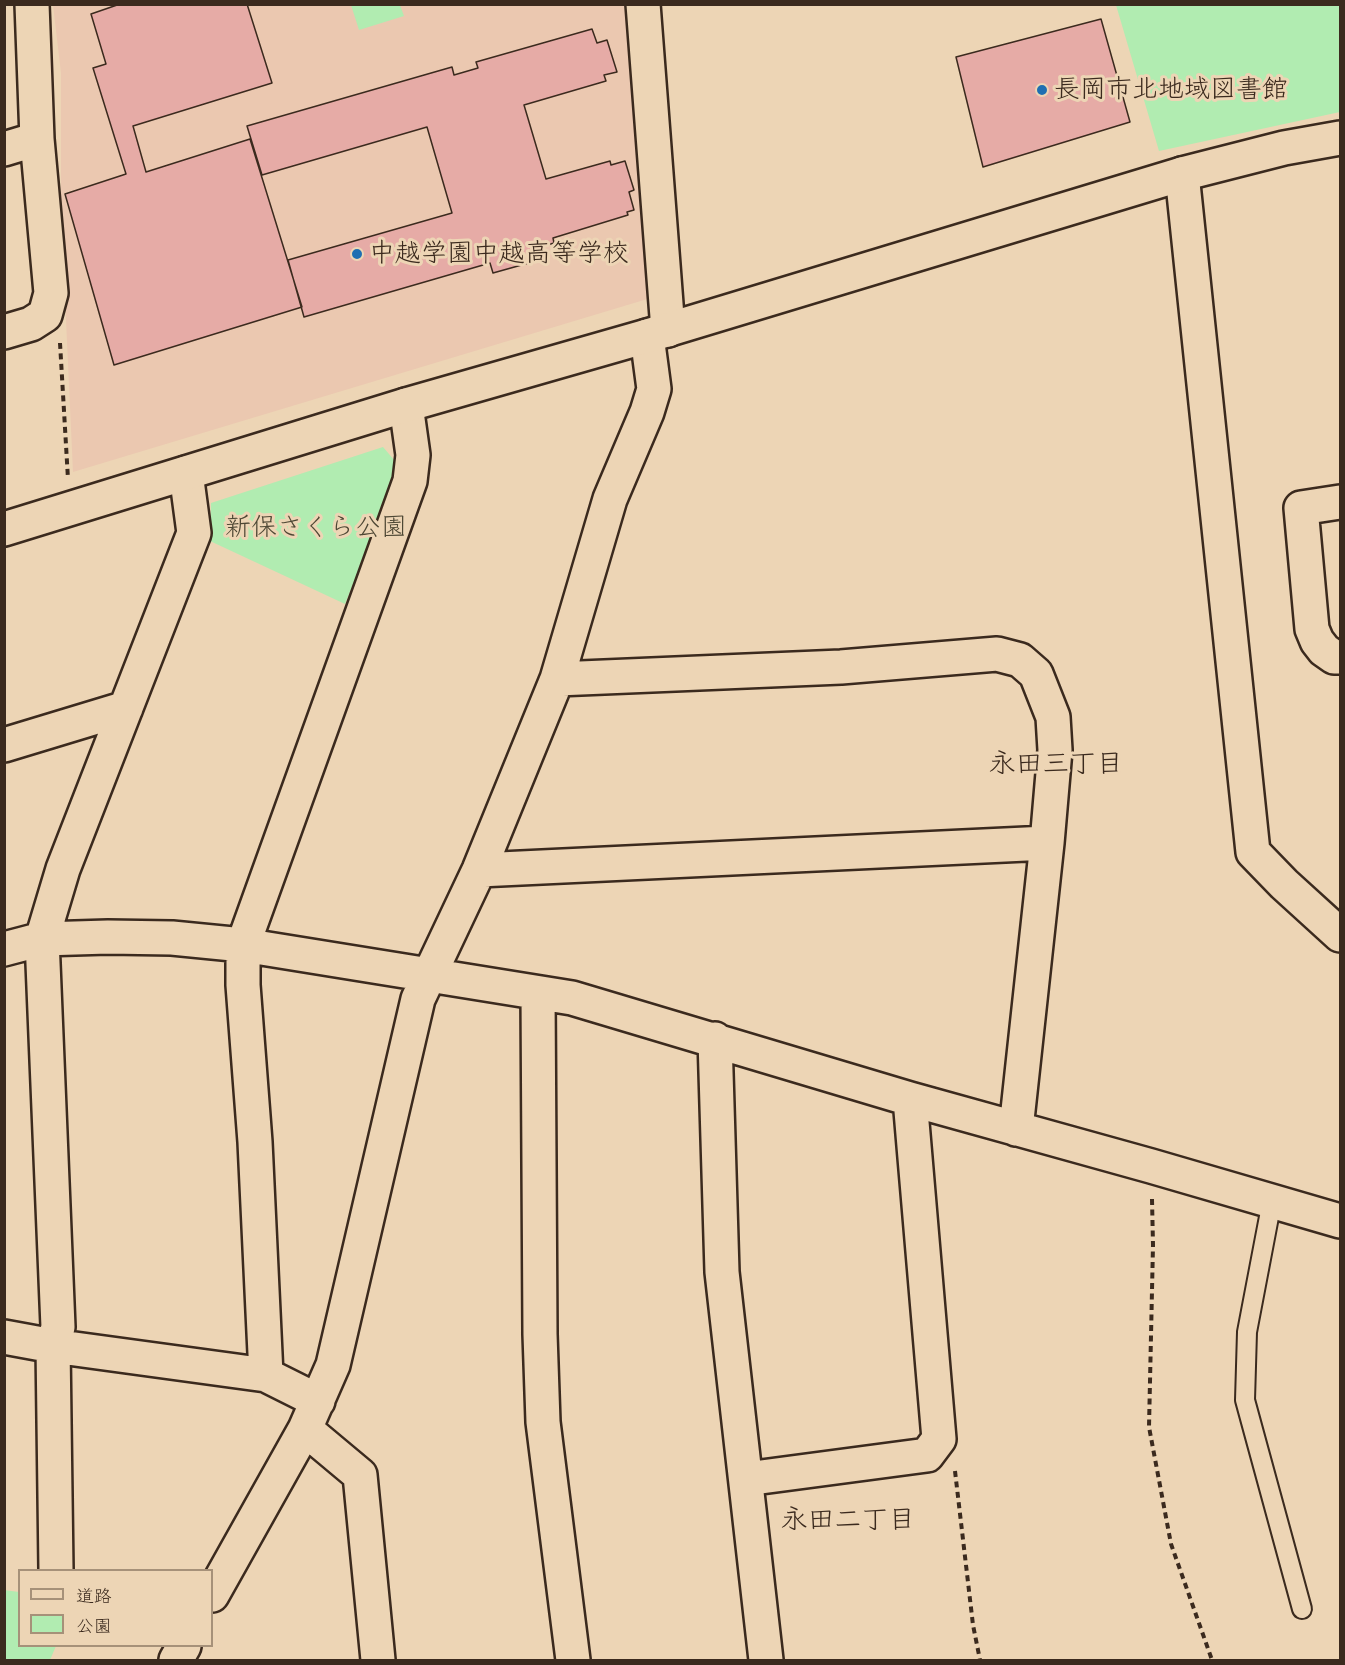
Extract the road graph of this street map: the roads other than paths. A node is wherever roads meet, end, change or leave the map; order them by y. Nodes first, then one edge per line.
1 (32, 4) edge
2 (643, 4) edge
3 (1341, 138) edge
4 (37, 139) junction
5 (4, 149) edge
6 (1182, 174) junction
7 (4, 332) edge
8 (657, 333) junction
9 (406, 405) junction
10 (186, 474) junction
11 (1341, 502) edge
12 (4, 529) edge
13 (1341, 657) edge
14 (556, 679) junction
15 (126, 708) junction
16 (4, 745) edge
17 (1047, 843) junction
18 (479, 870) junction
19 (1341, 934) edge
20 (42, 939) junction
21 (243, 945) junction
22 (4, 949) edge
23 (428, 974) junction
24 (538, 993) junction
25 (715, 1039) junction
26 (910, 1099) junction
27 (1016, 1128) junction
28 (1272, 1200) junction
29 (1341, 1221) edge
30 (4, 1337) edge
31 (53, 1346) junction
32 (266, 1376) junction
33 (311, 1415) junction
34 (746, 1479) junction
35 (56, 1569) edge
36 (213, 1593) edge
37 (1302, 1609) dead end
38 (378, 1660) edge
39 (573, 1660) edge
40 (766, 1660) edge

1 - 4 street
2 - 8 street
3 - 6 street
4 - 5 street
4 - 7 street
6 - 8 street
6 - 19 street
8 - 9 street
8 - 14 street
9 - 10 street
9 - 21 street
10 - 12 street
10 - 15 street
11 - 13 street
14 - 17 street
14 - 18 street
15 - 16 street
15 - 20 street
17 - 18 street
17 - 27 street
18 - 23 street
20 - 21 street
20 - 22 street
20 - 31 street
21 - 23 street
21 - 32 street
23 - 24 street
23 - 33 street
24 - 25 street
24 - 39 street
25 - 26 street
25 - 34 street
26 - 27 street
26 - 34 street
27 - 28 street
28 - 29 street
28 - 37 lane
30 - 31 street
31 - 32 street
31 - 35 street
32 - 33 street
33 - 36 street
33 - 38 street
34 - 40 street

